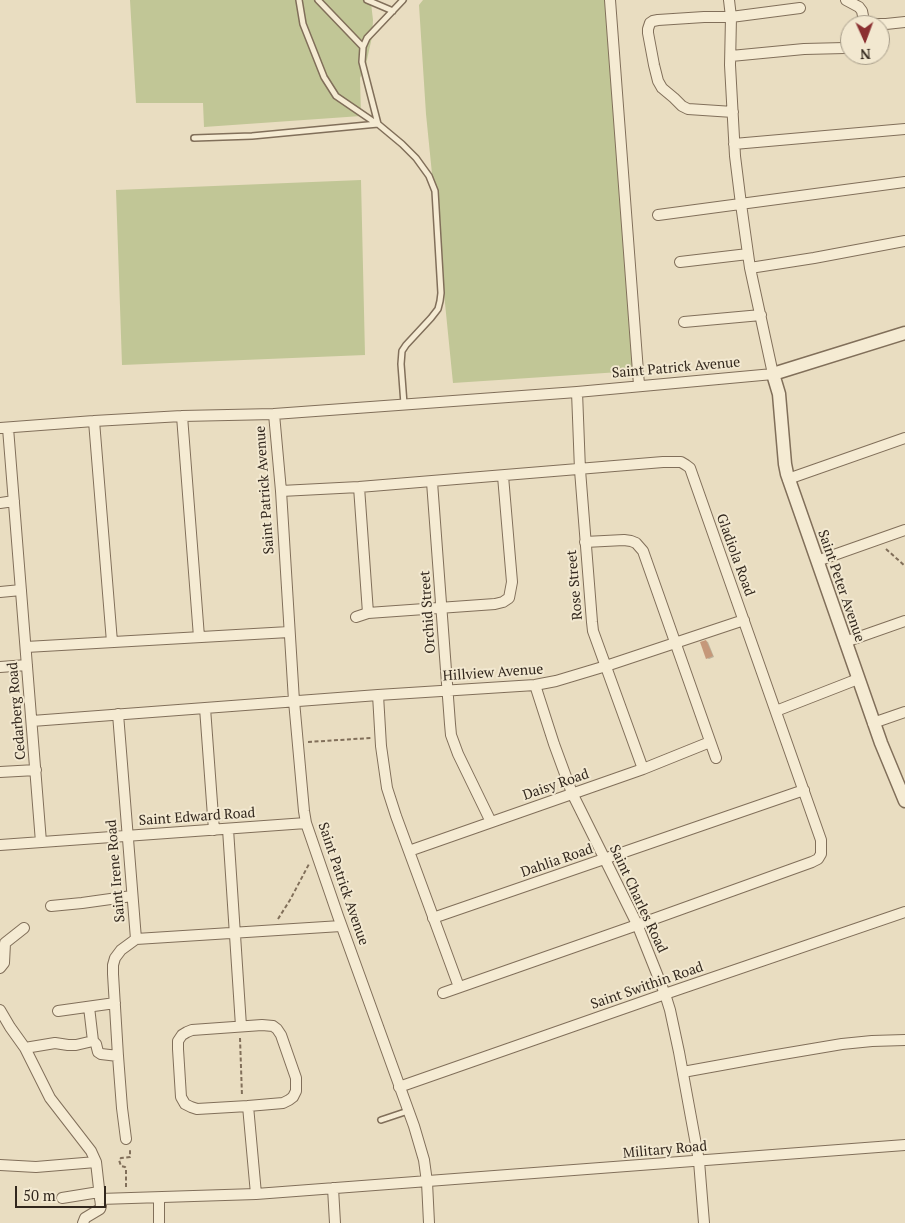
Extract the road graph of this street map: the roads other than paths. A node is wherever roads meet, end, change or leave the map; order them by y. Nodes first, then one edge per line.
1 (299, 0) edge
2 (318, 0) edge
3 (367, 0) edge
4 (403, 0) edge
5 (610, 0) edge
6 (729, 0) edge
7 (849, 1) edge
8 (800, 8) dead end
9 (393, 11) junction
10 (731, 17) junction
11 (905, 22) edge
12 (363, 47) junction
13 (840, 48) edge
14 (731, 56) junction
15 (733, 112) junction
16 (378, 124) junction
17 (905, 129) edge
18 (194, 138) dead end
19 (734, 144) junction
20 (905, 182) edge
21 (741, 204) junction
22 (658, 215) dead end
23 (905, 241) edge
24 (748, 254) junction
25 (680, 262) dead end
26 (750, 268) junction
27 (761, 315) junction
28 (684, 322) dead end
29 (905, 333) edge
30 (774, 374) junction
31 (639, 385) junction
32 (577, 392) junction
33 (404, 404) junction
34 (274, 414) junction
35 (182, 416) junction
36 (94, 421) junction
37 (4, 428) edge
38 (905, 438) edge
39 (580, 470) junction
40 (503, 476) junction
41 (788, 479) junction
42 (432, 482) junction
43 (359, 488) junction
44 (281, 491) junction
45 (14, 501) junction
46 (0, 502) edge
47 (905, 530) edge
48 (586, 542) junction
49 (817, 561) junction
50 (20, 590) junction
51 (0, 592) edge
52 (442, 609) junction
53 (368, 613) junction
54 (356, 617) dead end
55 (744, 620) junction
56 (905, 621) edge
57 (289, 632) junction
58 (199, 636) junction
59 (112, 642) junction
60 (845, 642) junction
61 (676, 643) junction
62 (26, 647) junction
63 (27, 665) junction
64 (606, 666) junction
65 (0, 667) edge
66 (858, 679) junction
67 (535, 686) junction
68 (448, 690) junction
69 (378, 695) junction
70 (294, 701) junction
71 (205, 708) junction
72 (776, 711) junction
73 (905, 712) edge
74 (118, 714) junction
75 (32, 721) junction
76 (873, 723) junction
77 (710, 742) junction
78 (716, 758) dead end
79 (643, 769) junction
80 (36, 770) junction
81 (0, 772) edge
82 (804, 790) junction
83 (572, 794) junction
84 (905, 801) edge
85 (491, 822) junction
86 (306, 823) junction
87 (228, 829) junction
88 (214, 830) junction
89 (128, 836) junction
90 (42, 842) junction
91 (0, 845) edge
92 (409, 851) junction
93 (605, 859) junction
94 (132, 896) junction
95 (51, 906) dead end
96 (905, 912) edge
97 (433, 918) junction
98 (638, 925) junction
99 (341, 926) junction
100 (24, 928) dead end
101 (235, 933) junction
102 (136, 939) junction
103 (0, 968) edge
104 (459, 987) junction
105 (443, 993) dead end
106 (665, 994) junction
107 (114, 1003) junction
108 (89, 1007) junction
109 (0, 1010) edge
110 (58, 1011) dead end
111 (241, 1026) junction
112 (905, 1040) edge
113 (93, 1041) junction
114 (25, 1048) junction
115 (118, 1056) junction
116 (683, 1072) junction
117 (399, 1087) junction
118 (248, 1106) junction
119 (408, 1111) junction
120 (381, 1120) dead end
121 (126, 1139) road end
122 (905, 1144) edge
123 (699, 1161) junction
124 (96, 1162) junction
125 (0, 1165) edge
126 (427, 1182) junction
127 (333, 1188) junction
128 (256, 1194) junction
129 (100, 1196) junction
130 (62, 1198) dead end
131 (159, 1198) junction
132 (83, 1223) edge
133 (159, 1223) edge
134 (335, 1223) edge
135 (429, 1223) edge
136 (704, 1223) edge

1 - 16 lane
2 - 12 lane
3 - 9 lane
4 - 9 lane
5 - 31 street
6 - 10 street
7 - 11 street
8 - 10 street
9 - 12 lane
10 - 14 street
10 - 15 street
12 - 16 lane
13 - 14 street
14 - 15 street
15 - 19 street
16 - 18 lane
16 - 33 lane
17 - 19 street
19 - 21 street
20 - 21 street
21 - 22 street
21 - 24 street
23 - 26 street
24 - 25 street
24 - 26 street
26 - 27 street
27 - 28 street
27 - 30 street
29 - 30 street, Saint Patrick Avenue
30 - 31 street, Saint Patrick Avenue
30 - 41 street, Saint Peter Avenue
31 - 32 street, Saint Patrick Avenue
32 - 33 street, Saint Patrick Avenue
32 - 39 street, Rose Street
33 - 34 street, Saint Patrick Avenue
34 - 35 street
34 - 44 street, Saint Patrick Avenue
35 - 36 street
35 - 58 street
36 - 37 street
36 - 59 street
37 - 45 street, Cedarberg Road
38 - 41 street
39 - 40 street, Gladiola Road
39 - 48 street, Rose Street
39 - 55 street, Gladiola Road
40 - 42 street, Gladiola Road
40 - 52 street
41 - 49 street, Saint Peter Avenue
42 - 43 street, Gladiola Road
42 - 52 street, Orchid Street
43 - 44 street, Gladiola Road
43 - 53 street
44 - 57 street, Saint Patrick Avenue
45 - 46 street
45 - 50 street, Cedarberg Road
47 - 49 street
48 - 61 street
48 - 64 street, Rose Street
49 - 60 street, Saint Peter Avenue
50 - 51 street
50 - 62 street, Cedarberg Road
52 - 53 street
52 - 68 street, Orchid Street
53 - 54 street
55 - 61 street, Hillview Avenue
55 - 72 street, Gladiola Road
56 - 60 street
57 - 58 street
57 - 70 street, Saint Patrick Avenue
58 - 59 street
59 - 62 street
60 - 66 street, Saint Peter Avenue
61 - 64 street, Hillview Avenue
61 - 77 street
62 - 63 street, Cedarberg Road
63 - 65 street
63 - 75 street, Cedarberg Road
64 - 67 street, Hillview Avenue
64 - 79 street, Rose Street
66 - 72 street
66 - 76 street, Saint Peter Avenue
67 - 68 street, Hillview Avenue
67 - 83 street, Saint Charles Road
68 - 69 street, Hillview Avenue
68 - 85 street, Orchid Street
69 - 70 street, Hillview Avenue
69 - 92 street
70 - 71 street, Hillview Avenue
70 - 86 street, Saint Patrick Avenue
71 - 74 street, Hillview Avenue
71 - 88 street
72 - 82 street, Gladiola Road
73 - 76 street
74 - 75 street, Hillview Avenue
74 - 89 street, Saint Irene Road
75 - 80 street, Cedarberg Road
76 - 84 street, Saint Peter Avenue
77 - 78 street
77 - 79 street, Daisy Road
79 - 83 street, Daisy Road
80 - 81 street
80 - 90 street, Cedarberg Road
82 - 93 street, Dahlia Road
82 - 98 street, Gladiola Road
83 - 85 street, Daisy Road
83 - 93 street, Saint Charles Road
85 - 92 street, Daisy Road
86 - 87 street, Saint Edward Road
86 - 99 street, Saint Patrick Avenue
87 - 88 street, Saint Edward Road
87 - 101 street
88 - 89 street, Saint Edward Road
89 - 90 street, Saint Edward Road
89 - 94 street, Saint Irene Road
90 - 91 street, Saint Edward Road
92 - 97 street
93 - 97 street, Dahlia Road
93 - 98 street, Saint Charles Road
94 - 95 street
94 - 102 street, Saint Irene Road
96 - 106 street, Saint Swithin Road
97 - 104 street
98 - 104 street
98 - 106 street, Saint Charles Road
99 - 101 street, Saint Irene Road
99 - 117 street, Saint Patrick Avenue
100 - 103 street
101 - 102 street, Saint Irene Road
101 - 111 street
102 - 107 street
104 - 105 street
106 - 116 street, Saint Charles Road
106 - 117 street, Saint Swithin Road
107 - 108 street
107 - 115 street
108 - 110 street
108 - 113 street
109 - 114 street
111 - 118 street
111 - 118 street
112 - 116 street
113 - 114 street
113 - 115 street
114 - 124 street
115 - 121 street
116 - 123 street, Saint Charles Road
117 - 119 street, Saint Patrick Avenue
118 - 128 street
119 - 120 lane
119 - 126 street, Saint Patrick Avenue
122 - 123 street, Military Road
123 - 126 street, Military Road
123 - 136 street, Saint Charles Road
124 - 125 street
124 - 129 street
126 - 127 street, Military Road
126 - 135 street, Saint Patrick Avenue
127 - 128 street, Military Road
127 - 134 street
128 - 131 street, Military Road
129 - 130 street, Military Road
129 - 131 street, Military Road
129 - 132 street
131 - 133 street

